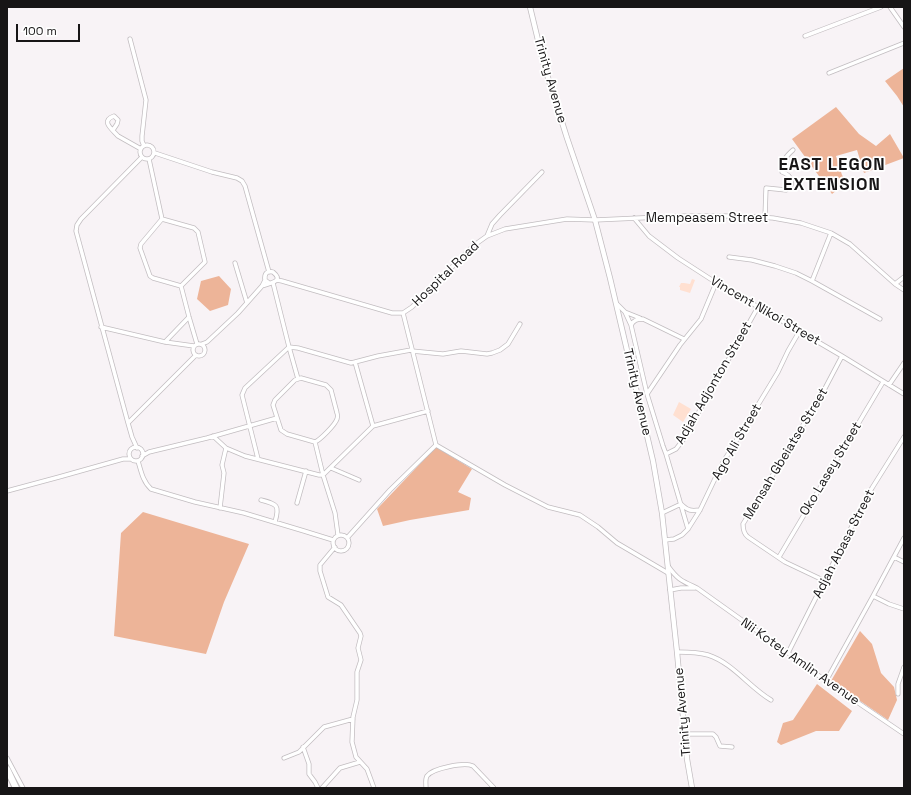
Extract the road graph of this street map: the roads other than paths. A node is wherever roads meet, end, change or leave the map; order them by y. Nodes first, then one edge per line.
1 (530, 7) edge
2 (881, 7) edge
3 (890, 7) edge
4 (904, 27) edge
5 (805, 36) dead end
6 (130, 39) dead end
7 (904, 43) edge
8 (829, 73) dead end
9 (113, 130) dead end
10 (142, 148) junction
11 (794, 150) dead end
12 (155, 154) junction
13 (142, 157) junction
14 (149, 159) junction
15 (542, 172) dead end
16 (765, 217) junction
17 (634, 218) junction
18 (162, 219) junction
19 (595, 220) junction
20 (832, 233) junction
21 (487, 236) junction
22 (729, 257) dead end
23 (235, 262) dead end
24 (269, 272) junction
25 (904, 277) edge
26 (265, 280) junction
27 (274, 281) junction
28 (812, 281) junction
29 (716, 283) junction
30 (895, 284) junction
31 (181, 286) junction
32 (262, 286) junction
33 (904, 290) edge
34 (247, 303) junction
35 (616, 303) junction
36 (758, 307) junction
37 (625, 312) junction
38 (402, 313) junction
39 (189, 317) junction
40 (643, 319) junction
41 (880, 319) dead end
42 (632, 323) junction
43 (520, 324) dead end
44 (101, 327) junction
45 (799, 332) junction
46 (684, 339) junction
47 (165, 342) junction
48 (199, 345) junction
49 (290, 347) junction
50 (412, 351) junction
51 (195, 354) junction
52 (842, 356) junction
53 (355, 362) junction
54 (904, 363) edge
55 (298, 379) junction
56 (883, 382) junction
57 (889, 385) junction
58 (647, 394) junction
59 (904, 394) edge
60 (428, 411) junction
61 (277, 418) junction
62 (128, 423) junction
63 (249, 426) junction
64 (373, 426) junction
65 (213, 436) junction
66 (904, 437) edge
67 (315, 442) junction
68 (436, 445) junction
69 (135, 448) junction
70 (226, 448) junction
71 (142, 451) junction
72 (149, 452) junction
73 (129, 454) junction
74 (666, 454) junction
75 (142, 456) junction
76 (130, 458) junction
77 (123, 459) junction
78 (258, 459) junction
79 (138, 461) junction
80 (331, 468) junction
81 (306, 472) junction
82 (323, 475) junction
83 (359, 480) dead end
84 (7, 490) edge
85 (261, 500) dead end
86 (297, 503) dead end
87 (681, 504) junction
88 (220, 508) junction
89 (700, 510) junction
90 (662, 513) junction
91 (274, 522) junction
92 (688, 529) junction
93 (338, 535) junction
94 (347, 538) junction
95 (904, 538) edge
96 (334, 540) junction
97 (665, 540) junction
98 (335, 547) junction
99 (779, 557) junction
100 (894, 557) junction
101 (904, 562) edge
102 (667, 563) junction
103 (668, 573) junction
104 (825, 581) junction
105 (697, 588) junction
106 (670, 590) junction
107 (873, 596) junction
108 (904, 609) edge
109 (677, 652) junction
110 (788, 653) junction
111 (904, 667) edge
112 (826, 681) junction
113 (898, 694) dead end
114 (770, 700) dead end
115 (352, 719) junction
116 (684, 734) junction
117 (904, 734) edge
118 (303, 747) junction
119 (732, 747) dead end
120 (7, 758) edge
121 (284, 758) dead end
122 (360, 762) junction
123 (7, 769) edge
124 (16, 788) edge
125 (23, 788) edge
126 (318, 788) edge
127 (322, 788) edge
128 (374, 788) edge
129 (426, 788) edge
130 (494, 788) edge
131 (692, 788) edge

1 - 19 street, Trinity Avenue
2 - 5 street
3 - 4 street
6 - 10 street
7 - 8 street
9 - 10 street
10 - 12 street
10 - 13 street
11 - 16 street
12 - 14 street
12 - 24 street
13 - 14 street
13 - 44 street
14 - 18 street
15 - 21 street
16 - 17 street, Mempeasem Street
16 - 20 street, Mempeasem Street
17 - 19 street, Mempeasem Street
17 - 29 street, Vincent Nikoi Street
18 - 31 street
18 - 31 street
19 - 21 street, Hospital Road
19 - 35 street, Trinity Avenue
20 - 28 street
20 - 30 street, Mempeasem Street
21 - 38 street, Hospital Road
22 - 28 street
23 - 34 street
24 - 26 street
24 - 27 street
25 - 30 street
26 - 27 street
26 - 32 street
27 - 32 street
27 - 38 street, Hospital Road
27 - 49 street
28 - 41 street
29 - 36 street, Vincent Nikoi Street
29 - 46 street
30 - 33 street, Mempeasem Street
31 - 39 street
32 - 34 street
34 - 48 street
35 - 37 street
35 - 90 street, Trinity Avenue
36 - 45 street, Vincent Nikoi Street
36 - 74 street, Adjah Adjonton Street
37 - 40 street
37 - 42 street
38 - 50 street
39 - 47 street
39 - 48 street
40 - 42 street
40 - 46 street
42 - 58 street
43 - 50 street
44 - 47 street
44 - 62 street
45 - 52 street, Vincent Nikoi Street
45 - 89 street, Ago Ali Street
46 - 58 street
47 - 48 street
48 - 51 street
48 - 51 street
49 - 53 street
49 - 55 street
49 - 63 street
50 - 53 street
50 - 60 street
51 - 62 street
52 - 56 street, Vincent Nikoi Street
52 - 99 street, Mensah Gbeiatse Street
53 - 64 street
54 - 57 street
55 - 61 street
55 - 67 street
56 - 57 street, Vincent Nikoi Street
56 - 99 street, Oko Lasey Street
57 - 59 street, Vincent Nikoi Street
58 - 74 street
60 - 64 street
60 - 68 street
61 - 63 street
61 - 67 street
62 - 69 street
63 - 65 street
63 - 78 street
64 - 80 street
65 - 70 street
65 - 72 street
66 - 104 street, Adjah Abasa Street
67 - 82 street
68 - 94 street
68 - 103 street
69 - 71 street
69 - 73 street
70 - 78 street
70 - 88 street
71 - 72 street
71 - 75 street
72 - 75 street
73 - 76 street
73 - 77 street
74 - 87 street
75 - 79 street
76 - 77 street
76 - 79 street
77 - 84 street
78 - 81 street
79 - 88 street
80 - 82 street
80 - 83 street
81 - 82 street
81 - 86 street
82 - 93 street
85 - 91 street
87 - 89 street
87 - 90 street
87 - 92 street
88 - 91 street
89 - 92 street, Ago Ali Street
90 - 97 street, Trinity Avenue
91 - 96 street
92 - 97 street, Ago Ali Street
93 - 94 street
93 - 96 street
94 - 98 street
95 - 100 street
96 - 98 street
97 - 102 street, Trinity Avenue
98 - 115 street
99 - 104 street, Mensah Gbeiatse Street
100 - 101 street
100 - 107 street
102 - 103 street, Trinity Avenue
102 - 105 street, Nii Kotey Amlin Avenue
103 - 106 street, Trinity Avenue
104 - 110 street, Adjah Abasa Street
105 - 106 street
105 - 110 street, Nii Kotey Amlin Avenue
106 - 109 street, Trinity Avenue
107 - 108 street
107 - 112 street
109 - 114 street
109 - 116 street, Trinity Avenue
110 - 112 street, Nii Kotey Amlin Avenue
111 - 113 street
112 - 117 street, Nii Kotey Amlin Avenue
115 - 118 street
115 - 122 street
116 - 119 street
116 - 131 street, Trinity Avenue
118 - 121 street
118 - 126 street
120 - 125 street
122 - 127 street
122 - 128 street
123 - 124 highway
129 - 130 street

